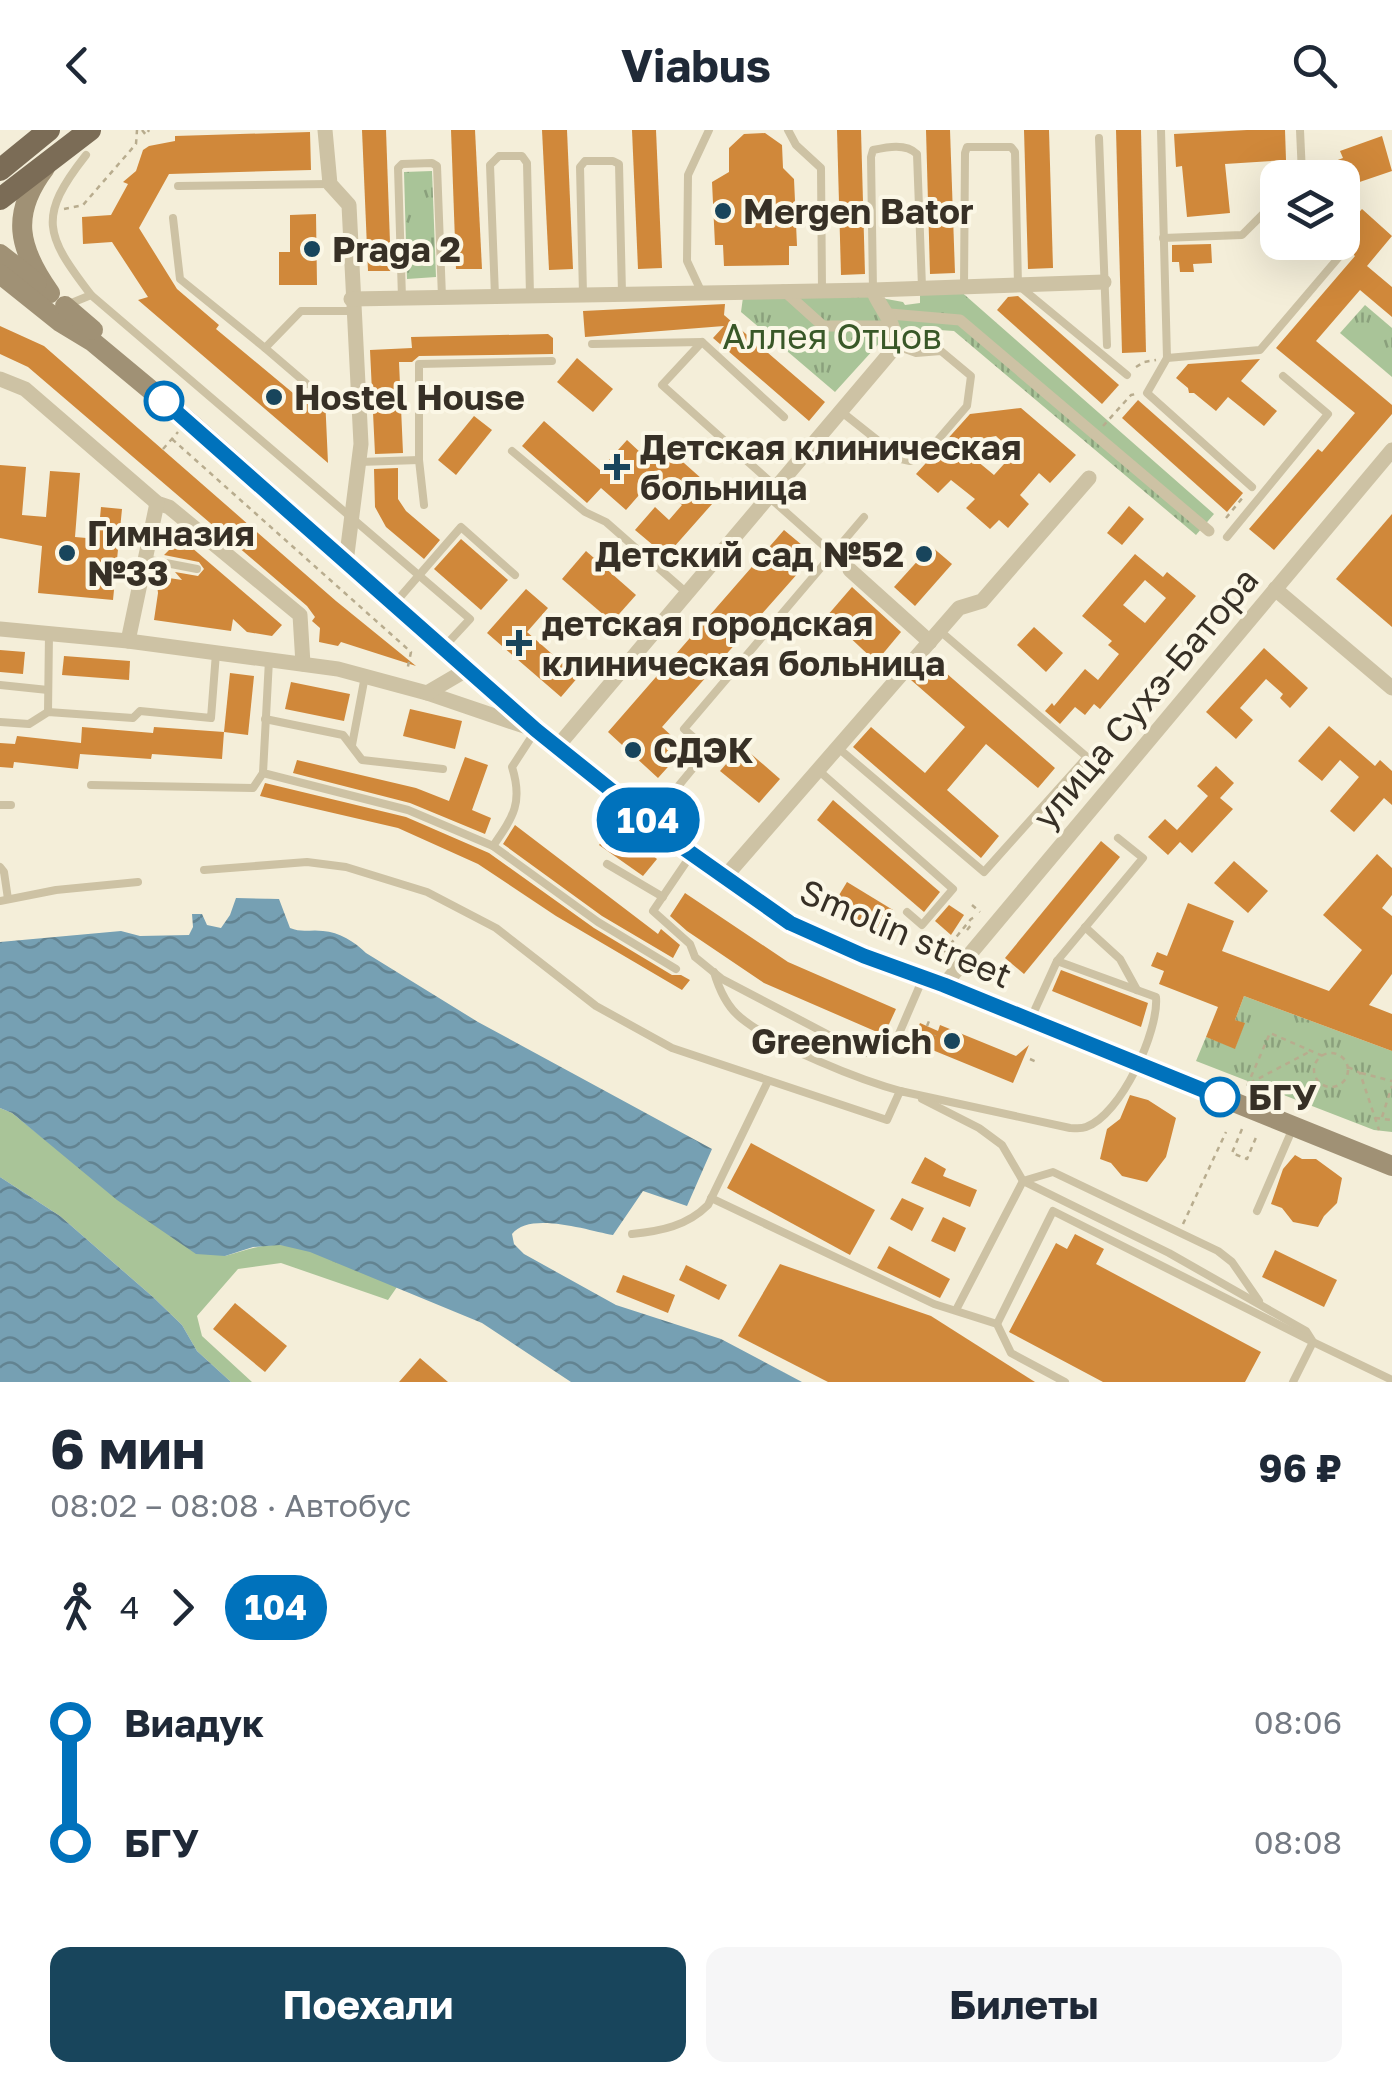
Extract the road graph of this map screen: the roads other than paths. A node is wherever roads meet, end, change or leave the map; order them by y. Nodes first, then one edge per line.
1 (49, 130) edge
2 (90, 130) edge
3 (325, 130) edge
4 (709, 130) edge
5 (788, 130) edge
6 (1161, 130) edge
7 (1300, 130) edge
8 (1099, 138) dead end
9 (86, 155) dead end
10 (1301, 160) edge
11 (48, 165) junction
12 (0, 170) edge
13 (330, 184) junction
14 (178, 186) dead end
15 (0, 199) edge
16 (1260, 217) edge
17 (173, 218) dead end
18 (1162, 238) junction
19 (0, 254) edge
20 (1337, 260) edge
21 (0, 274) edge
22 (1104, 282) junction
23 (1018, 285) junction
24 (964, 287) junction
25 (922, 288) junction
26 (822, 289) junction
27 (783, 290) junction
28 (700, 291) junction
29 (622, 293) junction
30 (583, 294) junction
31 (91, 295) junction
32 (530, 295) junction
33 (875, 295) junction
34 (494, 296) junction
35 (442, 297) junction
36 (402, 298) junction
37 (57, 299) junction
38 (352, 305) junction
39 (885, 320) junction
40 (93, 342) junction
41 (702, 342) junction
42 (592, 344) dead end
43 (1107, 345) dead end
44 (894, 346) junction
45 (265, 348) junction
46 (1167, 358) junction
47 (552, 361) dead end
48 (1126, 376) road end
49 (1283, 376) dead end
50 (0, 379) edge
51 (307, 384) dead end
52 (843, 412) junction
53 (784, 416) dead end
54 (512, 450) dead end
55 (1392, 450) edge
56 (419, 460) junction
57 (358, 462) junction
58 (1089, 478) dead end
59 (1252, 487) road end
60 (773, 493) junction
61 (156, 503) junction
62 (424, 505) dead end
63 (352, 516) junction
64 (864, 518) dead end
65 (1209, 530) dead end
66 (1226, 537) dead end
67 (833, 554) junction
68 (347, 555) junction
69 (145, 559) junction
70 (197, 569) dead end
71 (850, 570) dead end
72 (420, 575) junction
73 (515, 575) dead end
74 (1275, 588) junction
75 (688, 594) junction
76 (398, 600) junction
77 (0, 629) edge
78 (48, 634) junction
79 (935, 636) junction
80 (128, 641) junction
81 (447, 644) junction
82 (216, 653) junction
83 (268, 660) junction
84 (303, 664) junction
85 (468, 669) junction
86 (365, 676) junction
87 (0, 685) edge
88 (1392, 688) edge
89 (48, 690) junction
90 (427, 692) junction
91 (48, 712) junction
92 (266, 720) junction
93 (0, 722) edge
94 (536, 730) junction
95 (561, 742) junction
96 (352, 746) junction
97 (838, 748) junction
98 (444, 769) dead end
99 (818, 770) junction
100 (262, 773) junction
101 (90, 785) dead end
102 (11, 804) dead end
103 (0, 805) edge
104 (653, 818) junction
105 (1118, 838) dead end
106 (493, 846) junction
107 (692, 854) junction
108 (607, 864) dead end
109 (0, 867) edge
110 (204, 870) dead end
111 (727, 874) junction
112 (138, 882) dead end
113 (663, 896) junction
114 (4, 900) edge
115 (906, 912) dead end
116 (1085, 927) junction
117 (1057, 961) junction
118 (676, 969) dead end
119 (714, 972) junction
120 (923, 978) junction
121 (947, 982) junction
122 (1137, 990) junction
123 (1032, 1016) junction
124 (1139, 1059) junction
125 (768, 1080) junction
126 (900, 1091) junction
127 (1294, 1126) junction
128 (1392, 1153) edge
129 (1392, 1166) edge
130 (1023, 1181) junction
131 (711, 1198) junction
132 (1258, 1212) dead end
133 (632, 1234) dead end
134 (1262, 1306) junction
135 (956, 1310) junction
136 (998, 1324) junction
137 (1313, 1342) junction
138 (1392, 1380) edge
139 (1064, 1382) edge
140 (1293, 1382) edge

1 - 12 main road
2 - 11 main road
3 - 13 street
4 - 28 lane
5 - 26 lane
6 - 18 lane
7 - 10 lane
8 - 22 lane
9 - 31 lane
11 - 15 main road
11 - 37 main road, Smolin street
13 - 14 lane
13 - 38 street
16 - 18 lane
17 - 45 lane
18 - 46 lane
19 - 37 main road, Smolin street
20 - 46 lane
21 - 40 main road, Smolin street
22 - 23 street
22 - 43 lane
23 - 24 street
23 - 24 lane
23 - 48 lane
24 - 25 street
25 - 33 street
25 - 33 lane
26 - 27 street
26 - 33 street
27 - 28 street
27 - 39 street
28 - 29 street
29 - 30 street
29 - 30 lane
30 - 32 street
31 - 37 lane
31 - 63 lane
32 - 34 street
32 - 34 lane
33 - 39 street
34 - 35 street
35 - 36 street
35 - 36 lane
36 - 38 street
37 - 40 main road, Smolin street
37 - 68 main road
38 - 45 lane
38 - 57 street
39 - 44 street
39 - 65 street
40 - 68 main road, Smolin street
41 - 42 lane
41 - 53 lane
41 - 60 lane
44 - 52 street
44 - 52 lane
45 - 51 lane
46 - 59 lane
47 - 56 lane
49 - 66 lane
50 - 61 street
52 - 60 street
54 - 75 lane
55 - 74 street, улица Сухэ-Батора
56 - 57 lane
56 - 62 lane
57 - 63 street
58 - 79 street
60 - 67 lane
60 - 75 street
61 - 69 street
61 - 84 street
63 - 68 street
63 - 72 lane
64 - 67 lane
67 - 104 lane
68 - 76 main road, Smolin street
69 - 70 lane
69 - 80 street
71 - 79 street
72 - 73 lane
72 - 76 lane
72 - 81 lane
74 - 88 street
74 - 121 street, улица Сухэ-Батора
75 - 95 street
76 - 81 main road, Smolin street
77 - 78 street
78 - 80 street
78 - 89 lane
79 - 97 street
79 - 97 lane
80 - 82 street
81 - 85 main road, Smolin street
81 - 95 main road
82 - 83 street
82 - 91 lane
83 - 84 street
83 - 92 lane
84 - 86 street
85 - 90 street
85 - 94 main road, Smolin street
86 - 90 street
86 - 96 lane
87 - 89 lane
89 - 91 lane
90 - 94 street
91 - 93 lane
92 - 96 lane
92 - 100 lane
94 - 95 main road, Smolin street
94 - 106 lane
95 - 104 main road, Smolin street
96 - 98 lane
97 - 99 street
99 - 111 street
99 - 115 lane
100 - 101 lane
100 - 106 lane
102 - 103 lane
104 - 107 main road, Smolin street
104 - 111 main road
105 - 116 lane
106 - 118 lane
107 - 111 main road, Smolin street
107 - 113 lane
108 - 113 lane
109 - 114 lane
110 - 125 lane
111 - 120 main road, Smolin street
111 - 121 main road
112 - 114 lane
113 - 119 lane
116 - 117 lane
116 - 122 lane
117 - 122 lane
117 - 123 lane
119 - 120 lane
119 - 126 lane
120 - 121 main road, Smolin street
121 - 123 main road, Smolin street
122 - 124 lane
123 - 124 main road, Smolin street
124 - 126 lane
124 - 127 main road, Smolin street
124 - 128 main road
125 - 126 lane
125 - 131 lane
126 - 130 lane
127 - 129 main road, Smolin street
127 - 132 lane
130 - 134 lane
130 - 134 lane
130 - 135 lane
131 - 133 lane
131 - 135 lane
134 - 137 lane
135 - 136 lane
136 - 137 lane
136 - 139 lane
137 - 138 lane
137 - 140 lane

